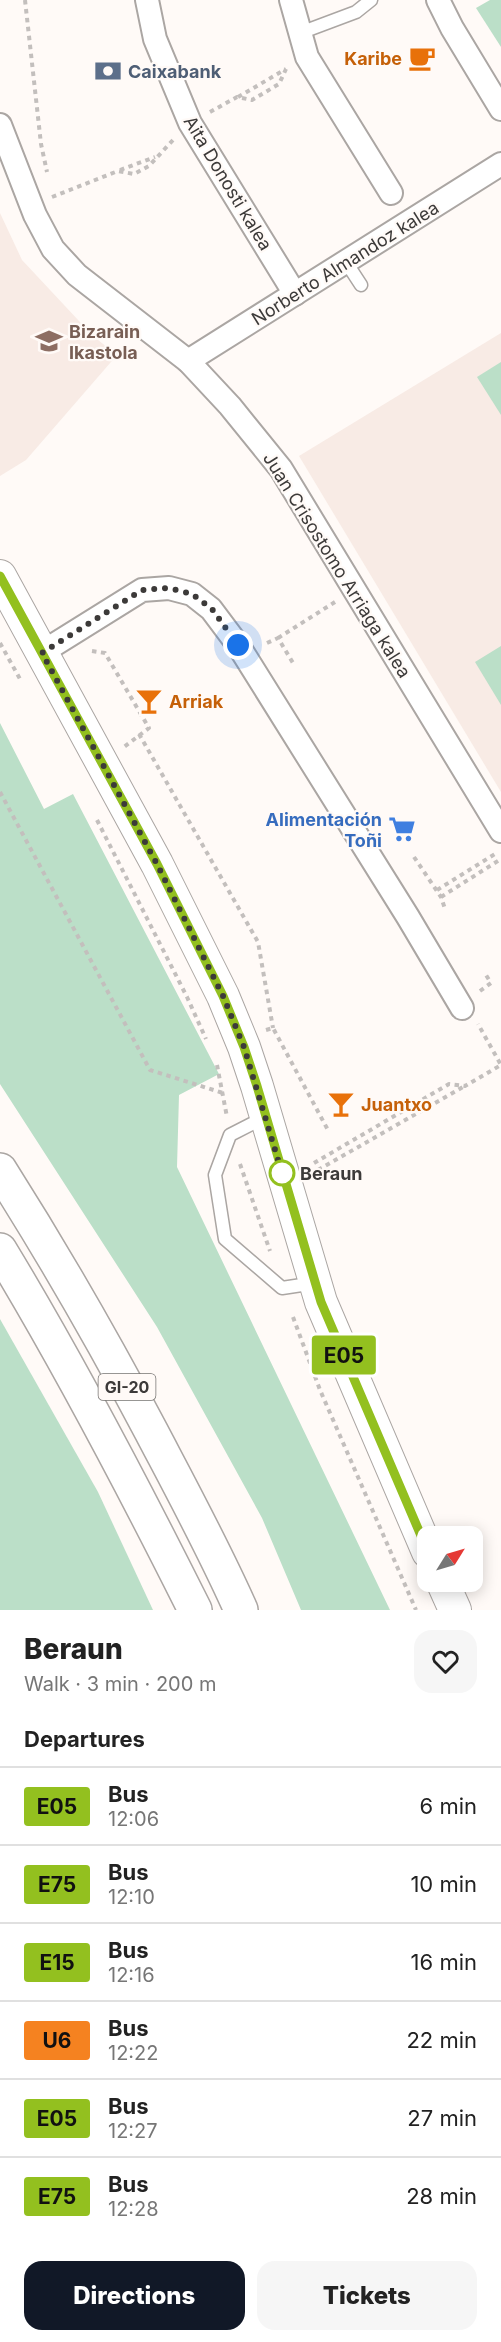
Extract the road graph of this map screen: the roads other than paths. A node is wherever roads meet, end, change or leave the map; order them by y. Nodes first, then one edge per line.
1 (147, 0) edge
2 (291, 0) edge
3 (371, 0) edge
4 (438, 0) edge
5 (300, 33) junction
6 (501, 109) edge
7 (0, 124) edge
8 (501, 164) edge
9 (391, 193) dead end
10 (346, 262) junction
11 (361, 285) dead end
12 (295, 294) junction
13 (188, 361) junction
14 (0, 576) edge
15 (42, 653) junction
16 (501, 831) edge
17 (470, 1007) road end
18 (266, 1117) junction
19 (0, 1170) edge
20 (0, 1250) edge
21 (316, 1283) junction
22 (417, 1526) edge
23 (447, 1592) edge
24 (195, 1610) edge
25 (241, 1610) edge
26 (456, 1610) edge

1 - 12 street, Aita Donosti kalea
2 - 5 street
3 - 5 lane
4 - 6 street
5 - 9 street
7 - 13 street, Juan Crisostomo Arriaga kalea
8 - 10 street, Norberto Almandoz kalea
10 - 11 lane
10 - 12 street, Norberto Almandoz kalea
12 - 13 street, Norberto Almandoz kalea
13 - 16 street, Juan Crisostomo Arriaga kalea
14 - 15 street
15 - 17 street
15 - 18 street
18 - 21 street
18 - 21 lane
19 - 25 highway, GI-20
20 - 24 highway, GI-20
21 - 22 street
23 - 26 street

